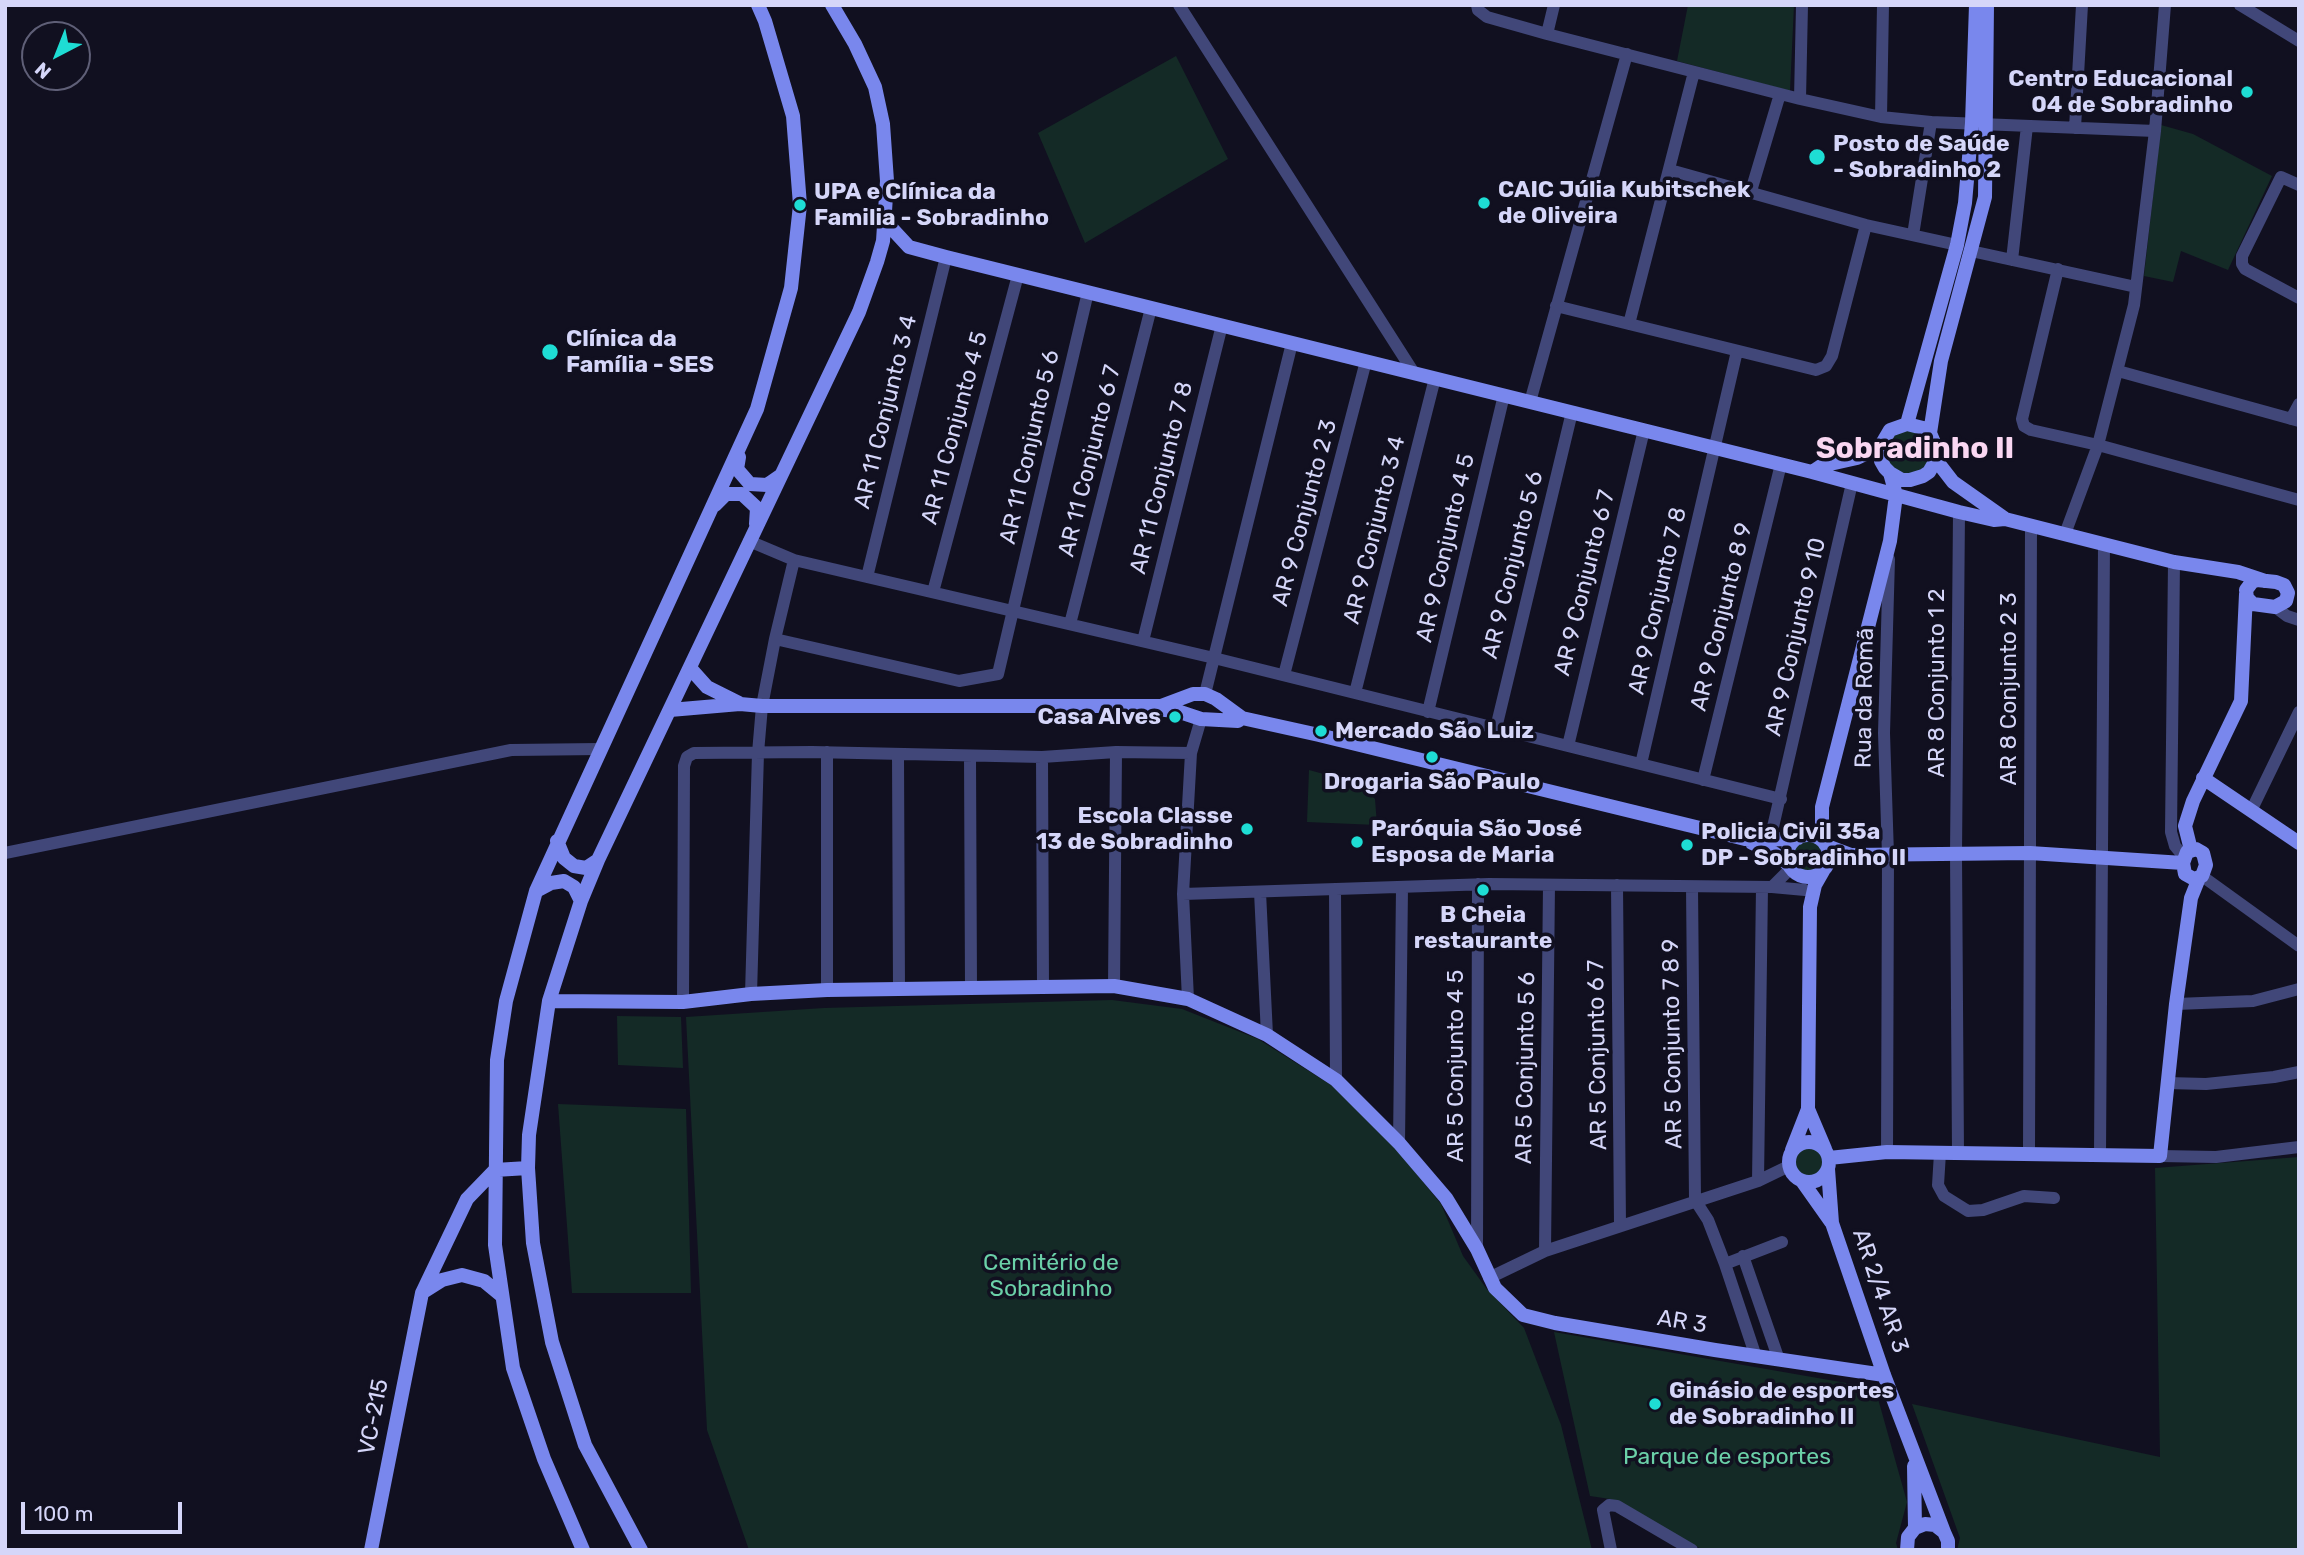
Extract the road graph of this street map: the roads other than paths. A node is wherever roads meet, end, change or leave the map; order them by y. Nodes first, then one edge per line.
1 (758, 5) edge
2 (832, 5) edge
3 (1179, 5) edge
4 (1554, 5) edge
5 (1802, 5) edge
6 (1884, 5) edge
7 (1976, 5) edge
8 (1987, 5) edge
9 (2082, 5) edge
10 (2165, 5) edge
11 (2240, 5) edge
12 (1477, 8) edge
13 (1547, 34) junction
14 (2299, 41) edge
15 (1627, 54) junction
16 (1694, 72) junction
17 (1780, 94) junction
18 (1800, 99) junction
19 (1881, 117) junction
20 (1931, 122) junction
21 (1978, 123) junction
22 (2027, 126) junction
23 (2075, 128) junction
24 (2155, 131) junction
25 (1670, 170) junction
26 (2299, 185) edge
27 (1751, 191) junction
28 (884, 220) junction
29 (1866, 225) junction
30 (1913, 235) junction
31 (1957, 245) junction
32 (909, 247) junction
33 (1971, 251) junction
34 (946, 257) junction
35 (2012, 260) junction
36 (877, 262) junction
37 (2058, 270) junction
38 (1018, 275) junction
39 (2136, 287) junction
40 (1088, 292) junction
41 (2299, 298) edge
42 (1556, 306) junction
43 (1151, 308) junction
44 (1629, 324) junction
45 (1222, 325) junction
46 (1292, 343) junction
47 (1737, 351) junction
48 (1366, 361) junction
49 (2118, 371) junction
50 (1415, 373) junction
51 (1435, 378) junction
52 (1504, 395) junction
53 (1530, 402) junction
54 (2299, 404) edge
55 (1572, 412) junction
56 (2295, 420) edge
57 (1907, 424) junction
58 (1644, 430) junction
59 (1930, 433) junction
60 (2098, 445) junction
61 (1880, 447) junction
62 (1716, 448) junction
63 (740, 449) junction
64 (1936, 460) junction
65 (1781, 464) junction
66 (1812, 472) junction
67 (1890, 473) junction
68 (782, 475) junction
69 (1917, 479) junction
70 (1953, 482) junction
71 (1852, 483) junction
72 (1896, 495) junction
73 (2299, 500) edge
74 (713, 508) junction
75 (1959, 512) junction
76 (2005, 519) junction
77 (2031, 526) junction
78 (2065, 534) junction
79 (752, 535) junction
80 (1890, 541) junction
81 (2104, 544) junction
82 (794, 560) junction
83 (2174, 562) junction
84 (2220, 569) junction
85 (867, 577) junction
86 (2299, 581) edge
87 (2272, 582) junction
88 (2247, 590) junction
89 (933, 592) junction
90 (2287, 599) edge
91 (2258, 606) junction
92 (1013, 611) junction
93 (2299, 618) edge
94 (1070, 624) junction
95 (2245, 631) junction
96 (775, 639) junction
97 (1143, 641) junction
98 (1214, 658) junction
99 (690, 668) junction
100 (1284, 676) junction
101 (1355, 693) junction
102 (1205, 695) junction
103 (740, 704) junction
104 (762, 706) junction
105 (1161, 706) junction
106 (670, 709) junction
107 (1428, 712) junction
108 (2299, 712) edge
109 (1202, 718) junction
110 (1242, 718) junction
111 (1496, 728) junction
112 (1568, 746) junction
113 (600, 749) junction
114 (827, 752) junction
115 (1116, 752) junction
116 (758, 753) junction
117 (1191, 753) junction
118 (898, 754) junction
119 (970, 756) junction
120 (1042, 757) junction
121 (1640, 764) junction
122 (2203, 778) junction
123 (1703, 780) junction
124 (1781, 800) junction
125 (1822, 807) junction
126 (2252, 809) junction
127 (1799, 837) junction
128 (1745, 839) junction
129 (1770, 840) junction
130 (557, 841) junction
131 (2299, 843) edge
132 (1826, 845) junction
133 (5, 853) edge
134 (2029, 853) junction
135 (1956, 854) junction
136 (1848, 855) junction
137 (1888, 855) junction
138 (2103, 857) junction
139 (598, 860) junction
140 (2193, 866) junction
141 (1793, 869) junction
142 (1824, 870) junction
143 (1478, 884) junction
144 (1549, 884) junction
145 (1617, 886) junction
146 (1692, 887) junction
147 (1767, 887) junction
148 (1402, 888) junction
149 (1335, 889) junction
150 (1805, 890) junction
151 (536, 891) junction
152 (1260, 892) junction
153 (1184, 894) junction
154 (581, 901) junction
155 (1810, 907) junction
156 (2299, 946) edge
157 (1114, 986) junction
158 (1042, 987) junction
159 (971, 988) junction
160 (899, 989) junction
161 (2299, 989) edge
162 (827, 990) junction
163 (751, 994) junction
164 (1188, 999) junction
165 (549, 1001) junction
166 (683, 1002) junction
167 (2176, 1004) junction
168 (1267, 1035) junction
169 (2299, 1072) edge
170 (1336, 1080) junction
171 (2167, 1083) junction
172 (1808, 1109) junction
173 (1399, 1143) junction
174 (2299, 1147) edge
175 (1792, 1150) junction
176 (1887, 1152) junction
177 (1940, 1153) junction
178 (2029, 1153) junction
179 (1958, 1154) junction
180 (2100, 1154) junction
181 (2160, 1156) junction
182 (1827, 1159) junction
183 (1788, 1166) junction
184 (528, 1168) junction
185 (495, 1170) junction
186 (1758, 1181) junction
187 (1802, 1181) junction
188 (2054, 1198) dead end
189 (1695, 1200) junction
190 (1832, 1223) junction
191 (1620, 1224) junction
192 (1782, 1242) dead end
193 (1477, 1249) junction
194 (1545, 1251) junction
195 (1743, 1256) junction
196 (1725, 1264) junction
197 (1489, 1278) junction
198 (422, 1293) junction
199 (501, 1296) junction
200 (1756, 1357) junction
201 (1779, 1360) junction
202 (1884, 1375) junction
203 (1914, 1454) junction
204 (1915, 1528) junction
205 (1944, 1532) junction
206 (371, 1550) edge
207 (583, 1550) edge
208 (641, 1550) edge
209 (1611, 1550) edge
210 (1692, 1550) edge
211 (1907, 1550) edge
212 (1948, 1550) edge

1 - 63 street
2 - 28 street
3 - 50 street
4 - 13 street
5 - 18 street
6 - 19 street
7 - 21 street
8 - 21 street
9 - 23 street
10 - 24 street
11 - 14 street
12 - 13 street
13 - 15 street
15 - 16 street
15 - 42 street
16 - 17 street
16 - 25 street
17 - 18 street
17 - 27 street
18 - 19 street
19 - 20 street
20 - 21 street
20 - 30 street
21 - 22 street
21 - 31 street
21 - 33 street
22 - 23 street
22 - 35 street
23 - 24 street
24 - 39 street
25 - 27 street
25 - 44 street
26 - 41 street
27 - 29 street
28 - 32 street
28 - 36 street
29 - 30 street
29 - 47 street
30 - 31 street
31 - 57 street
32 - 34 street
32 - 36 street
33 - 35 street
33 - 59 street
34 - 38 street
34 - 85 street, AR 11 Conjunto 3 4
35 - 37 street
36 - 68 street
37 - 39 street
37 - 60 street
38 - 40 street
38 - 89 street, AR 11 Conjunto 4 5
39 - 49 street
40 - 43 street
40 - 92 street, AR 11 Conjunto 5 6
42 - 44 street
42 - 53 street
43 - 45 street
43 - 94 street, AR 11 Conjunto 6 7
44 - 47 street
45 - 46 street
45 - 97 street, AR 11 Conjunto 7 8
46 - 48 street
46 - 98 street
47 - 62 street, AR 9 Conjunto 7 8
48 - 50 street
48 - 100 street, AR 9 Conjunto 2 3
49 - 56 street
49 - 60 street
50 - 51 street
51 - 52 street
51 - 101 street, AR 9 Conjunto 3 4
52 - 53 street
52 - 107 street, AR 9 Conjunto 4 5
53 - 55 street
54 - 56 street
55 - 58 street
55 - 111 street, AR 9 Conjunto 5 6
57 - 59 street
57 - 61 street
58 - 62 street
58 - 112 street, AR 9 Conjunto 6 7
59 - 64 street
60 - 73 street
60 - 78 street
61 - 66 street
61 - 67 street
62 - 65 street
62 - 121 street, AR 9 Conjunto 7 8
63 - 68 street
63 - 74 street
64 - 69 street
64 - 70 street
65 - 66 street
65 - 123 street, AR 9 Conjunto 8 9
66 - 71 street
67 - 69 street
67 - 72 street
68 - 79 street
69 - 72 street
70 - 75 street
70 - 76 street
71 - 72 street
71 - 124 street, AR 9 Conjunto 9 10
72 - 75 street
72 - 80 street
74 - 79 street
74 - 113 street
75 - 76 street
75 - 135 street, AR 8 Conjunto 1 2
76 - 77 street
77 - 78 street
77 - 134 street, AR 8 Conjunto 2 3
78 - 81 street
79 - 82 street
79 - 99 street
80 - 125 street
80 - 137 street, Rua da Romã
81 - 83 street
81 - 138 street
82 - 85 street
82 - 96 street
83 - 84 street
83 - 140 street
84 - 87 street
84 - 88 street
85 - 89 street
86 - 87 street
87 - 88 street
87 - 90 street
88 - 91 street
88 - 95 street
89 - 92 street
90 - 91 street
90 - 93 street
91 - 95 street
92 - 94 street
92 - 96 street, AR 11 Conjunto 5 6
94 - 97 street
95 - 122 street
96 - 104 street
97 - 98 street
98 - 100 street
98 - 102 street
99 - 103 street
99 - 106 street
100 - 101 street
101 - 107 street
102 - 105 street
102 - 109 street
102 - 109 street
102 - 110 street
103 - 104 street
103 - 106 street
104 - 105 street
104 - 116 street
105 - 109 street
106 - 139 street
107 - 111 street
108 - 126 street
109 - 110 street
109 - 117 street
110 - 128 street
111 - 112 street
112 - 121 street
113 - 130 street
113 - 133 street
114 - 116 street
114 - 118 street
114 - 162 street
115 - 117 street
115 - 120 street
115 - 157 street
116 - 163 street
116 - 166 street
117 - 153 street
118 - 119 street
118 - 160 street
119 - 120 street
119 - 159 street
120 - 158 street
121 - 123 street
122 - 126 street
122 - 140 street
123 - 124 street
124 - 129 street, AR 9 Conjunto 9 10
125 - 127 street
125 - 132 street
126 - 131 street
127 - 129 street
127 - 132 street
127 - 141 street
128 - 129 street
128 - 141 street
130 - 139 street
130 - 151 street
132 - 136 street
132 - 142 street
134 - 135 street
134 - 138 street
134 - 178 street, AR 8 Conjunto 2 3
135 - 137 street
135 - 179 street, AR 8 Conjunto 1 2
136 - 137 street
136 - 142 street
137 - 176 street, Rua da Romã
138 - 140 street
138 - 180 street
139 - 154 street
140 - 156 street
140 - 167 street
141 - 142 street
141 - 147 street
141 - 150 street
142 - 155 street
143 - 144 street
143 - 148 street
143 - 193 street, AR 5 Conjunto 4 5
144 - 145 street
144 - 194 street, AR 5 Conjunto 5 6
145 - 146 street
145 - 191 street, AR 5 Conjunto 6 7
146 - 147 street
146 - 189 street, AR 5 Conjunto 7 8 9
147 - 150 street
147 - 186 street
148 - 149 street
148 - 173 street
149 - 152 street
149 - 170 street
150 - 155 street
151 - 154 street
151 - 185 street
152 - 153 street
152 - 168 street
153 - 164 street
154 - 165 street
155 - 172 street
157 - 158 street, AR 3
157 - 164 street, AR 3
158 - 159 street, AR 3
159 - 160 street, AR 3
160 - 162 street, AR 3
161 - 167 street
162 - 163 street, AR 3
163 - 166 street, AR 3
164 - 168 street, AR 3
165 - 166 street, AR 3
165 - 184 street
167 - 171 street
168 - 170 street, AR 3
169 - 171 street
170 - 173 street, AR 3
171 - 181 street
172 - 175 street
172 - 182 street
173 - 193 street, AR 3
174 - 181 street
175 - 182 street
175 - 183 street
176 - 177 street
176 - 182 street
177 - 179 street
177 - 188 street
178 - 179 street
178 - 180 street
180 - 181 street
182 - 187 street
182 - 190 street
183 - 186 street
183 - 187 street
184 - 185 street
184 - 208 street
185 - 198 street, VC-215
185 - 199 street
186 - 189 street
187 - 190 street
189 - 191 street
189 - 196 street
190 - 202 street, AR 2/4 AR 3
191 - 194 street
192 - 195 street
193 - 197 street, AR 3
194 - 197 street
195 - 196 street
195 - 201 street
196 - 200 street
197 - 200 street, AR 3
198 - 199 street
198 - 206 street, VC-215 / VC-215
199 - 207 street
200 - 201 street, AR 3
201 - 202 street, AR 3
202 - 203 street, AR 2/4 AR 3
203 - 204 street
203 - 205 street, AR 2/4 AR 3
204 - 205 street
204 - 211 street
205 - 212 street, AR 2/4 AR 3
209 - 210 street

